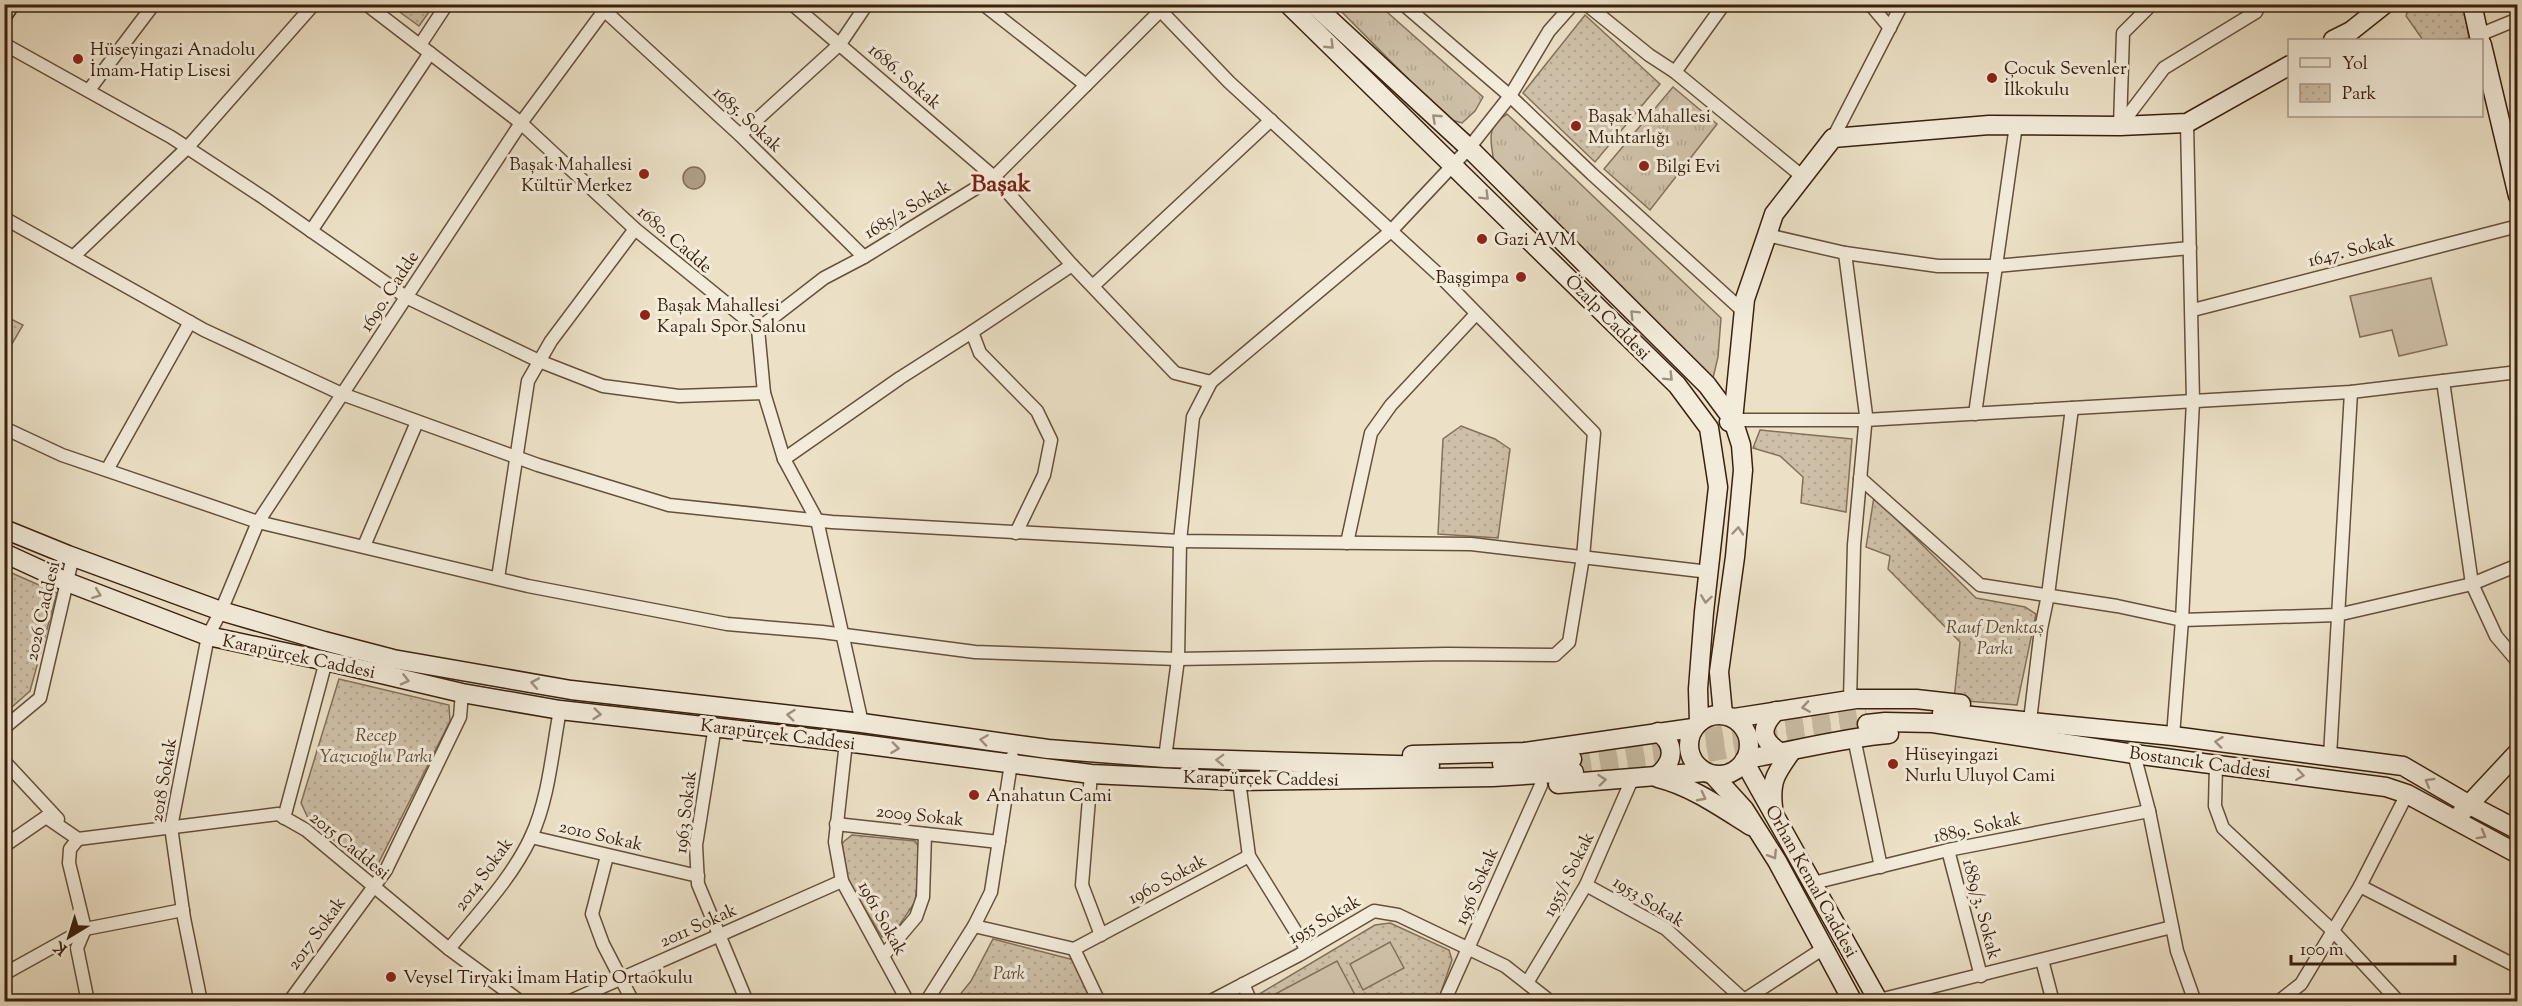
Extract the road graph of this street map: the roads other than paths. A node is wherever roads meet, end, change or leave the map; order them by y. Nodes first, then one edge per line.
1 (10, 4) edge
2 (154, 4) edge
3 (314, 4) edge
4 (366, 4) edge
5 (447, 4) edge
6 (792, 4) edge
7 (867, 4) edge
8 (983, 4) edge
9 (1288, 4) edge
10 (1313, 4) edge
11 (1403, 4) edge
12 (1573, 4) edge
13 (1586, 4) edge
14 (1724, 4) edge
15 (1870, 4) edge
16 (1902, 4) edge
17 (2152, 4) edge
18 (2272, 4) edge
19 (2385, 4) edge
20 (2472, 4) edge
21 (607, 8) edge
22 (1163, 8) edge
23 (2258, 8) edge
24 (4, 13) edge
25 (2517, 19) edge
26 (1890, 28) junction
27 (2335, 39) edge
28 (2480, 39) edge
29 (2482, 39) edge
30 (4, 44) edge
31 (840, 44) junction
32 (425, 49) junction
33 (2483, 50) edge
34 (2288, 66) edge
35 (1675, 72) junction
36 (1086, 85) junction
37 (89, 90) junction
38 (1510, 96) junction
39 (1271, 120) junction
40 (521, 123) junction
41 (2187, 123) junction
42 (2016, 124) junction
43 (2120, 126) junction
44 (740, 135) junction
45 (1833, 138) junction
46 (188, 148) junction
47 (1469, 148) junction
48 (2513, 154) edge
49 (1454, 165) junction
50 (994, 177) junction
51 (1803, 177) junction
52 (2517, 196) edge
53 (4, 218) edge
54 (2517, 226) edge
55 (635, 229) junction
56 (311, 231) junction
57 (1391, 231) junction
58 (1767, 236) junction
59 (2190, 248) junction
60 (1845, 253) junction
61 (74, 256) junction
62 (864, 257) junction
63 (1072, 265) junction
64 (1996, 266) junction
65 (1094, 285) junction
66 (406, 297) junction
67 (1743, 310) junction
68 (2193, 310) junction
69 (1476, 314) junction
70 (190, 322) junction
71 (758, 329) junction
72 (972, 332) junction
73 (539, 361) junction
74 (2517, 372) edge
75 (2443, 381) junction
76 (1211, 382) junction
77 (2351, 392) junction
78 (764, 393) junction
79 (342, 394) junction
80 (2193, 401) junction
81 (2072, 408) junction
82 (1975, 414) junction
83 (1733, 420) junction
84 (1865, 420) junction
85 (417, 422) junction
86 (4, 428) edge
87 (1709, 428) junction
88 (516, 458) junction
89 (784, 459) junction
90 (107, 470) junction
91 (1860, 478) junction
92 (817, 520) junction
93 (258, 522) junction
94 (4, 529) edge
95 (1016, 533) junction
96 (1180, 541) junction
97 (1347, 543) junction
98 (364, 546) junction
99 (4, 553) edge
100 (73, 556) junction
101 (1583, 557) junction
102 (2517, 564) edge
103 (1709, 572) junction
104 (498, 578) junction
105 (67, 582) junction
106 (2472, 584) junction
107 (2048, 595) junction
108 (221, 611) junction
109 (2337, 615) junction
110 (2182, 620) junction
111 (843, 635) junction
112 (208, 636) junction
113 (1178, 659) junction
114 (326, 661) junction
115 (2517, 662) edge
116 (462, 693) junction
117 (1850, 700) junction
118 (560, 710) junction
119 (1776, 711) junction
120 (2031, 712) junction
121 (1728, 716) junction
122 (862, 723) junction
123 (1696, 725) junction
124 (716, 726) junction
125 (4, 728) edge
126 (1658, 732) junction
127 (2134, 732) junction
128 (2173, 736) junction
129 (1854, 738) junction
130 (846, 742) junction
131 (1012, 744) junction
132 (2096, 748) junction
133 (1786, 752) junction
134 (2517, 752) edge
135 (2134, 754) junction
136 (2330, 756) junction
137 (1165, 758) junction
138 (1745, 760) junction
139 (4, 761) edge
140 (1012, 762) junction
141 (1346, 764) junction
142 (2216, 764) junction
143 (1709, 773) junction
144 (1091, 774) junction
145 (1646, 776) junction
146 (1292, 780) junction
147 (1239, 781) junction
148 (1541, 785) junction
149 (2407, 794) junction
150 (2468, 804) junction
151 (2149, 811) junction
152 (1774, 812) junction
153 (284, 818) junction
154 (2456, 820) junction
155 (836, 824) junction
156 (171, 827) junction
157 (1757, 830) junction
158 (2517, 830) edge
159 (925, 834) junction
160 (531, 837) junction
161 (78, 839) junction
162 (999, 842) junction
163 (4, 846) edge
164 (1948, 850) junction
165 (2517, 854) edge
166 (607, 855) junction
167 (1249, 856) junction
168 (1881, 867) junction
169 (698, 876) junction
170 (842, 881) junction
171 (1813, 884) junction
172 (1586, 885) junction
173 (2360, 886) junction
174 (373, 887) junction
175 (183, 910) junction
176 (974, 926) junction
177 (2172, 927) junction
178 (85, 929) junction
179 (2333, 932) junction
180 (720, 935) junction
181 (1101, 935) junction
182 (1467, 948) junction
183 (1824, 948) junction
184 (449, 949) junction
185 (1074, 949) junction
186 (1307, 950) junction
187 (883, 956) junction
188 (2042, 960) junction
189 (2517, 967) edge
190 (4, 974) edge
191 (1981, 976) junction
192 (621, 978) junction
193 (1527, 983) junction
194 (1243, 984) junction
195 (4, 996) edge
196 (2517, 996) edge
197 (1743, 1001) edge
198 (1879, 1001) edge
199 (8, 1002) edge
200 (87, 1002) edge
201 (201, 1002) edge
202 (289, 1002) edge
203 (521, 1002) edge
204 (568, 1002) edge
205 (633, 1002) edge
206 (747, 1002) edge
207 (908, 1002) edge
208 (926, 1002) edge
209 (1099, 1002) edge
210 (1209, 1002) edge
211 (1251, 1002) edge
212 (1444, 1002) edge
213 (1551, 1002) edge
214 (1853, 1002) edge
215 (2053, 1002) edge
216 (2195, 1002) edge
217 (2278, 1002) edge
218 (2399, 1002) edge
219 (2512, 1002) edge

1 - 24 main road
2 - 37 street
3 - 46 street
4 - 32 street, 1680. Cadde
5 - 32 street
6 - 31 street, 1686. Sokak
7 - 31 street
8 - 36 street
9 -> 49 main road, Özalp Caddesi
47 -> 10 main road, Özalp Caddesi
11 - 38 street
12 - 38 street
13 - 35 street
14 - 35 street
15 - 26 street
16 - 26 street
17 - 43 street
18 - 23 street
19 - 27 main road
20 - 28 main road
21 - 40 street, 1690. Cadde
21 - 44 street, 1685. Sokak
22 - 36 street, 1685/2 Sokak
22 - 39 street
23 - 43 street
25 - 29 street
26 - 45 street
30 - 37 street
31 - 44 street
31 - 50 street, 1686. Sokak
32 - 40 street, 1680. Cadde
32 - 56 street
33 - 48 main road
34 - 41 main road
35 - 51 street
36 - 50 street, 1685/2 Sokak
37 - 46 street
38 - 47 street
38 - 67 street
39 - 57 street
39 - 65 street
40 - 55 street, 1680. Cadde
40 - 66 street, 1690. Cadde
41 - 43 main road
41 - 59 street
42 - 43 main road
42 - 45 main road
42 - 64 street
44 - 62 street, 1685. Sokak
45 - 51 main road
46 - 56 street
46 - 61 street
47 - 49 street
83 -> 47 main road, Özalp Caddesi
48 - 52 main road
49 - 57 street
49 -> 87 main road, Özalp Caddesi
50 - 62 street, 1685/2 Sokak
50 - 63 street, 1686. Sokak
51 - 58 main road
53 - 61 street
54 - 68 street, 1647. Sokak
55 - 71 street, 1680. Cadde
55 - 73 street
56 - 66 street
57 - 69 street
57 - 76 street
58 - 60 street
58 - 67 main road
59 - 64 street
59 - 68 street
60 - 64 street
60 - 84 street
61 - 70 street
62 - 71 street, 1685/2 Sokak
63 - 65 street, 1686. Sokak
63 - 72 street
64 - 82 street
65 - 76 street, 1686. Sokak
66 - 73 street
66 - 79 street, 1690. Cadde
67 - 83 main road
68 - 80 street
69 - 97 street
69 - 101 street
70 - 79 street
70 - 90 street
71 - 78 street
72 - 89 street
72 - 95 street
73 - 78 street
73 - 88 street
74 - 75 street
75 - 77 street
75 - 106 street
76 - 96 street
77 - 80 street
77 - 109 street
78 - 89 street
79 - 85 street
79 - 93 street, 1690. Cadde
80 - 81 street
80 - 110 street
81 - 82 street
81 - 107 street
82 - 84 street
83 - 84 street
83 - 87 main road
121 -> 83 main road, Özalp Caddesi
84 - 91 street
85 - 88 street
85 - 98 street
86 - 90 street
87 - 103 main road, Özalp Caddesi
88 - 92 street
88 - 104 street
89 - 92 street
90 - 93 street
91 - 107 street
91 - 117 street
92 - 95 street
92 - 111 street
93 - 98 street
93 - 108 street, 1690. Cadde
94 - 100 main road, Karapürçek Caddesi
95 - 96 street
96 - 97 street
96 - 113 street
97 - 101 street
98 - 104 street
99 - 105 main road, Karapürçek Caddesi
100 - 105 street, 2026 Caddesi
100 - 108 main road, Karapürçek Caddesi
101 - 103 street
101 - 113 street
102 - 106 street
103 -> 123 main road, Özalp Caddesi
104 - 111 street
105 -> 112 main road, Karapürçek Caddesi
105 - 125 street, 2026 Caddesi
106 - 109 street
106 - 115 street
107 - 110 street
107 - 120 street
108 - 112 street, 2018 Sokak
122 -> 108 main road, Karapürçek Caddesi
109 - 110 street
109 - 136 street
110 - 128 street
111 - 113 street
111 - 122 street
112 - 114 main road, Karapürçek Caddesi
112 - 156 street, 2018 Sokak
113 - 137 street
114 -> 116 main road, Karapürçek Caddesi
114 - 153 street, 2015 Caddesi
116 - 118 main road, Karapürçek Caddesi
116 - 174 street, 2017 Sokak
117 -> 119 main road
117 - 120 main road
118 -> 124 main road, Karapürçek Caddesi
118 - 160 street, 2014 Sokak
119 - 121 main road
119 - 133 main road
120 - 127 main road
121 - 123 main road
121 - 138 main road
131 -> 122 main road, Karapürçek Caddesi
123 - 126 main road
123 - 143 main road
124 - 130 main road, Karapürçek Caddesi
124 - 169 street, 1963 Sokak
126 - 141 main road
126 - 145 main road
127 - 128 main road, Bostancık Caddesi
127 - 132 main road, Bostancık Caddesi
136 -> 128 main road, Bostancık Caddesi
129 - 132 main road
129 - 133 main road
129 - 168 street
130 -> 140 main road, Karapürçek Caddesi
130 - 155 street, 1961 Sokak
131 - 137 main road, Karapürçek Caddesi
131 - 140 street
132 - 135 main road, Bostancık Caddesi
133 - 138 main road
133 - 152 main road
134 - 150 main road
135 - 142 main road, Bostancık Caddesi
135 - 151 street
150 -> 136 main road, Bostancık Caddesi
141 -> 137 main road, Karapürçek Caddesi
138 - 143 main road
138 - 152 main road, Orhan Kemal Caddesi
139 - 161 street
140 - 144 main road, Karapürçek Caddesi
140 - 162 street
141 - 146 main road, Karapürçek Caddesi
142 -> 149 main road, Bostancık Caddesi
142 - 179 street
143 - 145 main road
143 - 157 main road, Orhan Kemal Caddesi
144 - 147 main road, Karapürçek Caddesi
144 - 181 street
148 -> 145 main road
145 -> 157 main road
145 - 172 street, 1955/1 Sokak
146 - 147 main road, Karapürçek Caddesi
146 - 148 main road
147 - 167 street
148 - 182 street, 1956 Sokak
149 - 154 main road, Bostancık Caddesi
149 - 173 street
150 - 154 main road
150 - 158 main road, Bostancık Caddesi
151 - 164 street, 1889. Sokak
151 - 177 street
152 - 171 main road, Orhan Kemal Caddesi
153 - 156 street
153 - 174 street, 2015 Caddesi
154 -> 165 main road, Bostancık Caddesi
155 - 159 street, 2009 Sokak
155 - 170 street, 1961 Sokak
156 - 161 street
156 - 175 street, 2018 Sokak
157 -> 183 main road, Orhan Kemal Caddesi
159 - 162 street, 2009 Sokak
159 - 187 street
160 - 166 street, 2010 Sokak
160 - 184 street, 2014 Sokak
161 - 163 street
161 - 178 street
162 - 176 street
164 - 168 street, 1889. Sokak
164 - 191 street, 1889/3. Sokak
166 - 169 street, 2010 Sokak
166 - 192 street
167 - 181 street, 1960 Sokak
167 - 186 street
168 - 171 street, 1889. Sokak
169 - 180 street, 1963 Sokak
170 - 180 street, 2011 Sokak
170 - 187 street, 1961 Sokak
171 - 198 main road, Orhan Kemal Caddesi
172 - 193 street, 1955/1 Sokak
172 - 197 street, 1953 Sokak
173 - 179 street
173 - 189 street
174 - 184 street, 2015 Caddesi
174 - 202 street, 2017 Sokak
175 - 178 street
175 - 201 street, 2018 Sokak
176 - 185 street
176 - 208 street
177 - 188 street
177 - 216 street
178 - 190 street
178 - 200 street
179 - 217 street
179 - 218 street
180 - 192 street, 2011 Sokak
180 - 206 street, 1963 Sokak
181 - 185 street, 1960 Sokak
182 - 186 street, 1955 Sokak
182 - 193 street, 1955 Sokak
182 - 212 street, 1956 Sokak
183 - 197 street
183 - 214 main road, Orhan Kemal Caddesi
184 - 203 street, 2015 Caddesi
185 - 209 street
186 - 194 street, 1955 Sokak
187 - 207 street, 1961 Sokak
188 - 191 street
188 - 215 street
191 - 198 street
192 - 204 street, 2011 Sokak
192 - 205 street
193 - 213 street, 1955 Sokak
194 - 210 street, 1955 Sokak
194 - 211 street
195 - 199 street
196 - 219 street

